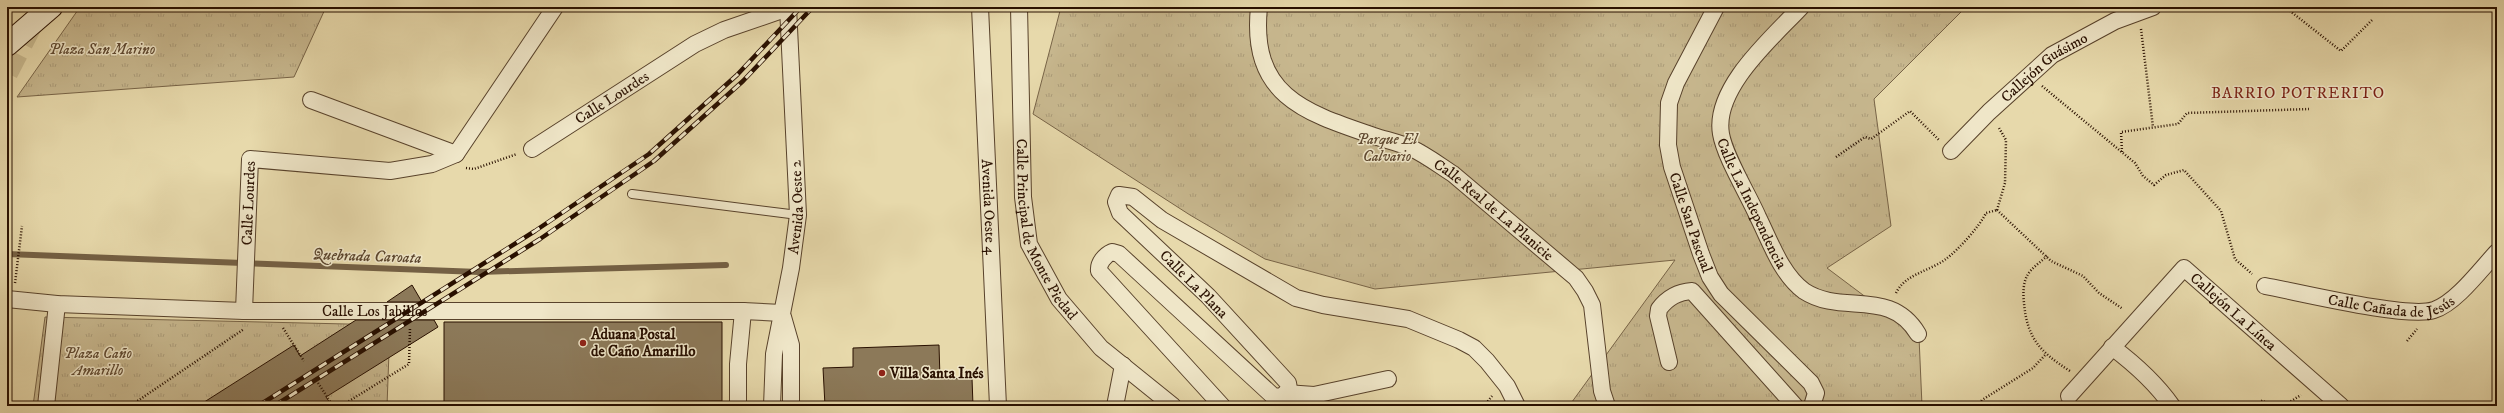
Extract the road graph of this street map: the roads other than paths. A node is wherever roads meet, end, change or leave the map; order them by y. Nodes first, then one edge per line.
1 (51, 7) edge
2 (555, 7) edge
3 (980, 7) edge
4 (1019, 7) edge
5 (1259, 7) edge
6 (1716, 7) edge
7 (1801, 7) edge
8 (788, 8) edge
9 (2146, 9) edge
10 (7, 46) edge
11 (311, 100) dead end
12 (532, 149) road end
13 (1951, 151) road end
14 (456, 154) junction
15 (632, 194) dead end
16 (798, 216) junction
17 (2497, 252) edge
18 (2265, 286) road end
19 (7, 299) edge
20 (57, 304) junction
21 (244, 311) junction
22 (743, 311) junction
23 (782, 313) junction
24 (1918, 334) dead end
25 (2112, 347) junction
26 (1669, 362) dead end
27 (1123, 365) junction
28 (1388, 379) dead end
29 (1286, 393) junction
30 (2069, 396) dead end
31 (46, 406) edge
32 (738, 406) edge
33 (772, 406) edge
34 (791, 406) edge
35 (998, 406) edge
36 (1115, 406) edge
37 (1173, 406) edge
38 (1222, 406) edge
39 (1517, 406) edge
40 (1607, 406) edge
41 (1795, 406) edge
42 (1812, 406) edge
43 (2172, 406) edge
44 (2341, 406) edge

1 - 10 main road
2 - 14 street
3 - 35 street, Avenida Oeste 4
4 - 27 street, Calle Principal de Monte Piedad
5 - 40 street, Calle Real de La Planicie
6 - 42 street, Calle San Pascual
7 - 24 street, Calle La Independencia
8 - 12 street, Calle Lourdes
8 - 16 street, Avenida Oeste 2
9 - 13 street, Callejón Guásimo
11 - 14 street
14 - 21 street, Calle Lourdes
15 - 16 lane
16 - 23 street, Avenida Oeste 2
17 - 18 street, Calle Cañada de Jesús
19 - 20 street, Calle Los Jabillos
20 - 21 street, Calle Los Jabillos
20 - 31 street
21 - 22 street, Calle Los Jabillos
22 - 23 street, Calle Los Jabillos
22 - 32 street
23 - 33 street
23 - 34 street, Avenida Oeste 2
25 - 30 street, Callejón La Línea
25 - 43 street
25 - 44 street, Callejón La Línea
26 - 41 street
27 - 36 street
27 - 37 street, Calle Principal de Monte Piedad
28 - 29 street
29 - 38 street, Calle La Plana
29 - 39 street, Calle La Plana

